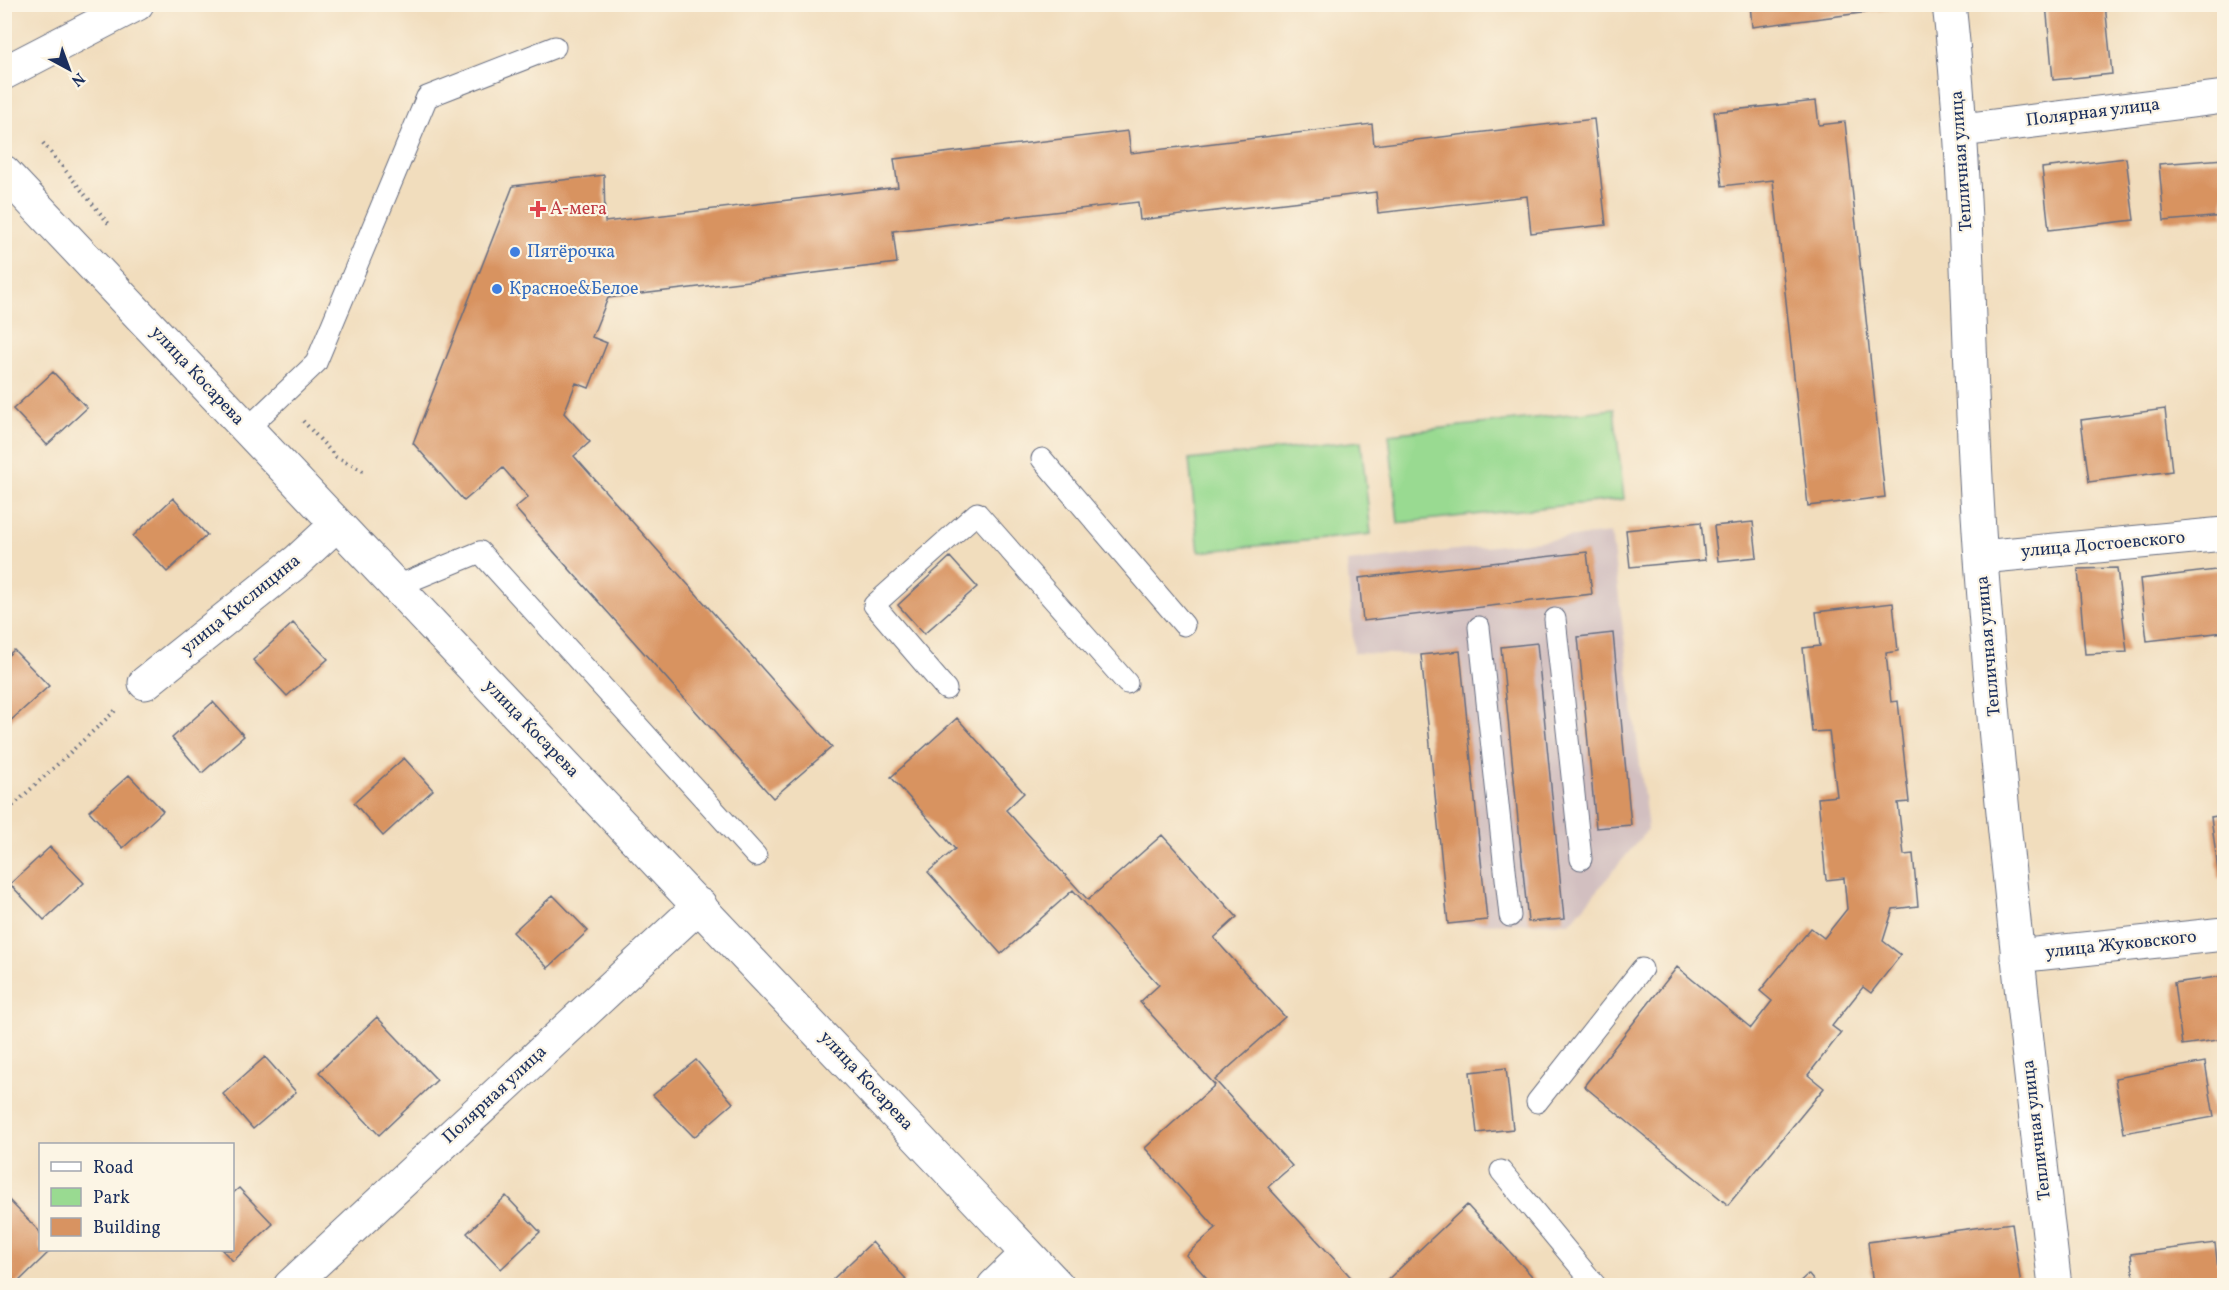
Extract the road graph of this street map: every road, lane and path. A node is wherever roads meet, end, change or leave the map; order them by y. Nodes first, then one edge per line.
1 (137, 4) edge
2 (1949, 4) edge
3 (555, 47) dead end
4 (4, 73) edge
5 (2224, 97) edge
6 (1962, 130) junction
7 (43, 143) dead end
8 (4, 172) edge
9 (111, 226) dead end
10 (274, 403) junction
11 (247, 429) junction
12 (1042, 459) dead end
13 (365, 472) dead end
14 (336, 525) junction
15 (2224, 534) edge
16 (1981, 557) junction
17 (395, 587) junction
18 (1556, 619) dead end
19 (1184, 625) dead end
20 (1479, 627) dead end
21 (1126, 683) dead end
22 (145, 684) joint
23 (946, 689) dead end
24 (4, 814) edge
25 (756, 856) dead end
26 (1581, 859) dead end
27 (700, 905) junction
28 (1510, 916) dead end
29 (2224, 934) edge
30 (2017, 956) junction
31 (1642, 969) dead end
32 (1537, 1102) dead end
33 (1501, 1171) dead end
34 (1027, 1254) junction
35 (290, 1286) edge
36 (994, 1286) edge
37 (1058, 1286) edge
38 (1596, 1286) edge
39 (2055, 1286) edge

1 - 4 street
2 - 6 street, Тепличная улица
3 - 10 lane
5 - 6 street, Полярная улица
6 - 16 street, Тепличная улица
7 - 9 path
8 - 11 street, улица Косарева
10 - 11 lane
10 - 13 path
11 - 14 street, улица Косарева
12 - 19 lane
14 - 17 street, улица Косарева
14 - 22 street, улица Кислицина
15 - 16 street, улица Достоевского
16 - 30 street, Тепличная улица
17 - 25 lane
17 - 27 street, улица Косарева
18 - 26 lane
20 - 28 lane
21 - 23 lane
22 - 24 path
27 - 34 street, улица Косарева
27 - 35 street, Полярная улица
29 - 30 street, улица Жуковского
30 - 39 street, Тепличная улица
31 - 32 lane
33 - 38 lane
34 - 36 street
34 - 37 street, улица Косарева

